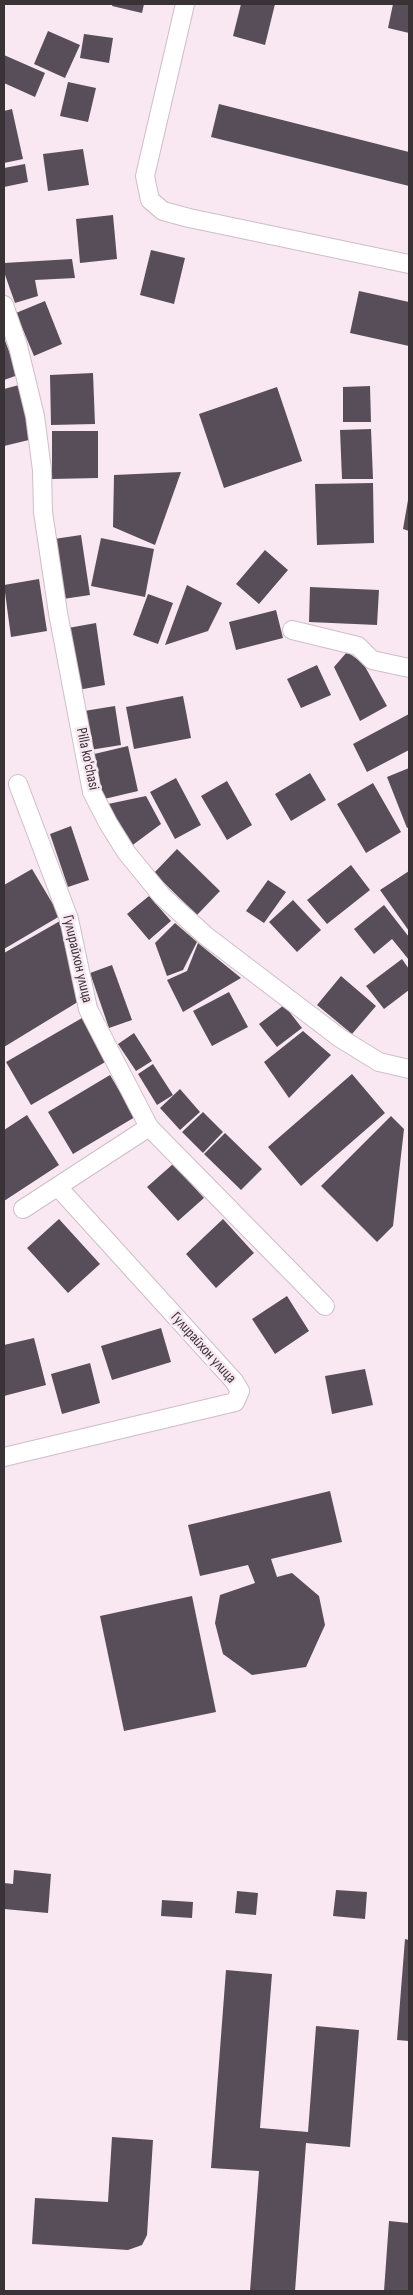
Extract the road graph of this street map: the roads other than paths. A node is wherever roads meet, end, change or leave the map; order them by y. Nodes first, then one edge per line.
1 (185, 4) edge
2 (409, 264) edge
3 (4, 305) edge
4 (292, 630) dead end
5 (409, 668) edge
6 (18, 784) dead end
7 (409, 1069) edge
8 (149, 1127) junction
9 (58, 1188) junction
10 (23, 1209) dead end
11 (325, 1306) dead end
12 (4, 1457) edge

1 - 2 street
3 - 7 street, Pilla ko'chasi
4 - 5 street
6 - 8 street, Гулирайхон улица
8 - 9 street
8 - 11 street, Гулирайхон улица
9 - 10 street
9 - 12 street, Гулирайхон улица

